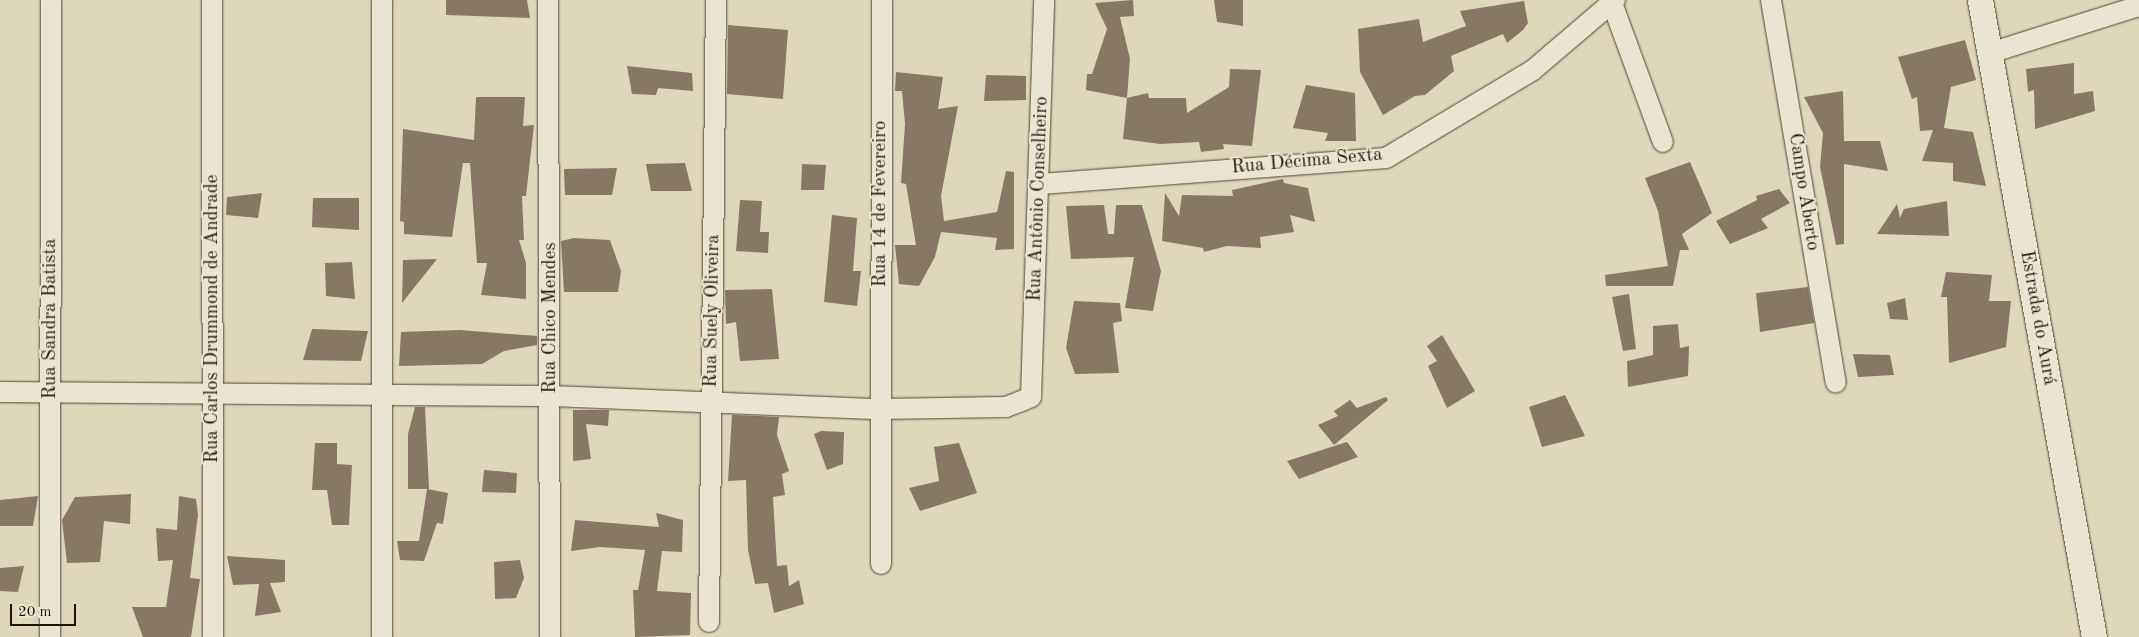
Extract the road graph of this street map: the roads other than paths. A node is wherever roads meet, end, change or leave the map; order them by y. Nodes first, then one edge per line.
1 (52, 0) edge
2 (212, 0) edge
3 (382, 0) edge
4 (548, 0) edge
5 (716, 0) edge
6 (882, 0) edge
7 (1044, 0) edge
8 (1771, 0) edge
9 (1980, 0) edge
10 (1613, 1) edge
11 (2139, 6) edge
12 (1990, 54) junction
13 (1663, 142) dead end
14 (1041, 184) junction
15 (1836, 383) dead end
16 (0, 392) edge
17 (51, 393) junction
18 (214, 394) junction
19 (384, 396) junction
20 (551, 396) junction
21 (712, 400) junction
22 (880, 409) junction
23 (881, 564) dead end
24 (709, 622) dead end
25 (50, 637) edge
26 (213, 637) edge
27 (382, 637) edge
28 (550, 637) edge
29 (2094, 637) edge

1 - 17 street, Rua Sandra Batista
2 - 18 street, Rua Carlos Drummond de Andrade
3 - 19 street
4 - 20 street, Rua Chico Mendes
5 - 21 street, Rua Suely Oliveira
6 - 22 street, Rua 14 de Fevereiro
7 - 14 street, Rua Antônio Conselheiro
8 - 15 street, Campo Aberto
9 - 12 street, Estrada do Aurá
10 - 13 street
10 - 14 street, Rua Décima Sexta
11 - 12 street
12 - 29 street, Estrada do Aurá
14 - 22 street, Rua Antônio Conselheiro
16 - 17 street
17 - 18 street
17 - 25 street, Rua Sandra Batista
18 - 19 street
18 - 26 street, Rua Carlos Drummond de Andrade
19 - 20 street
19 - 27 street
20 - 21 street
20 - 28 street, Rua Chico Mendes
21 - 22 street
21 - 24 street, Rua Suely Oliveira
22 - 23 street

